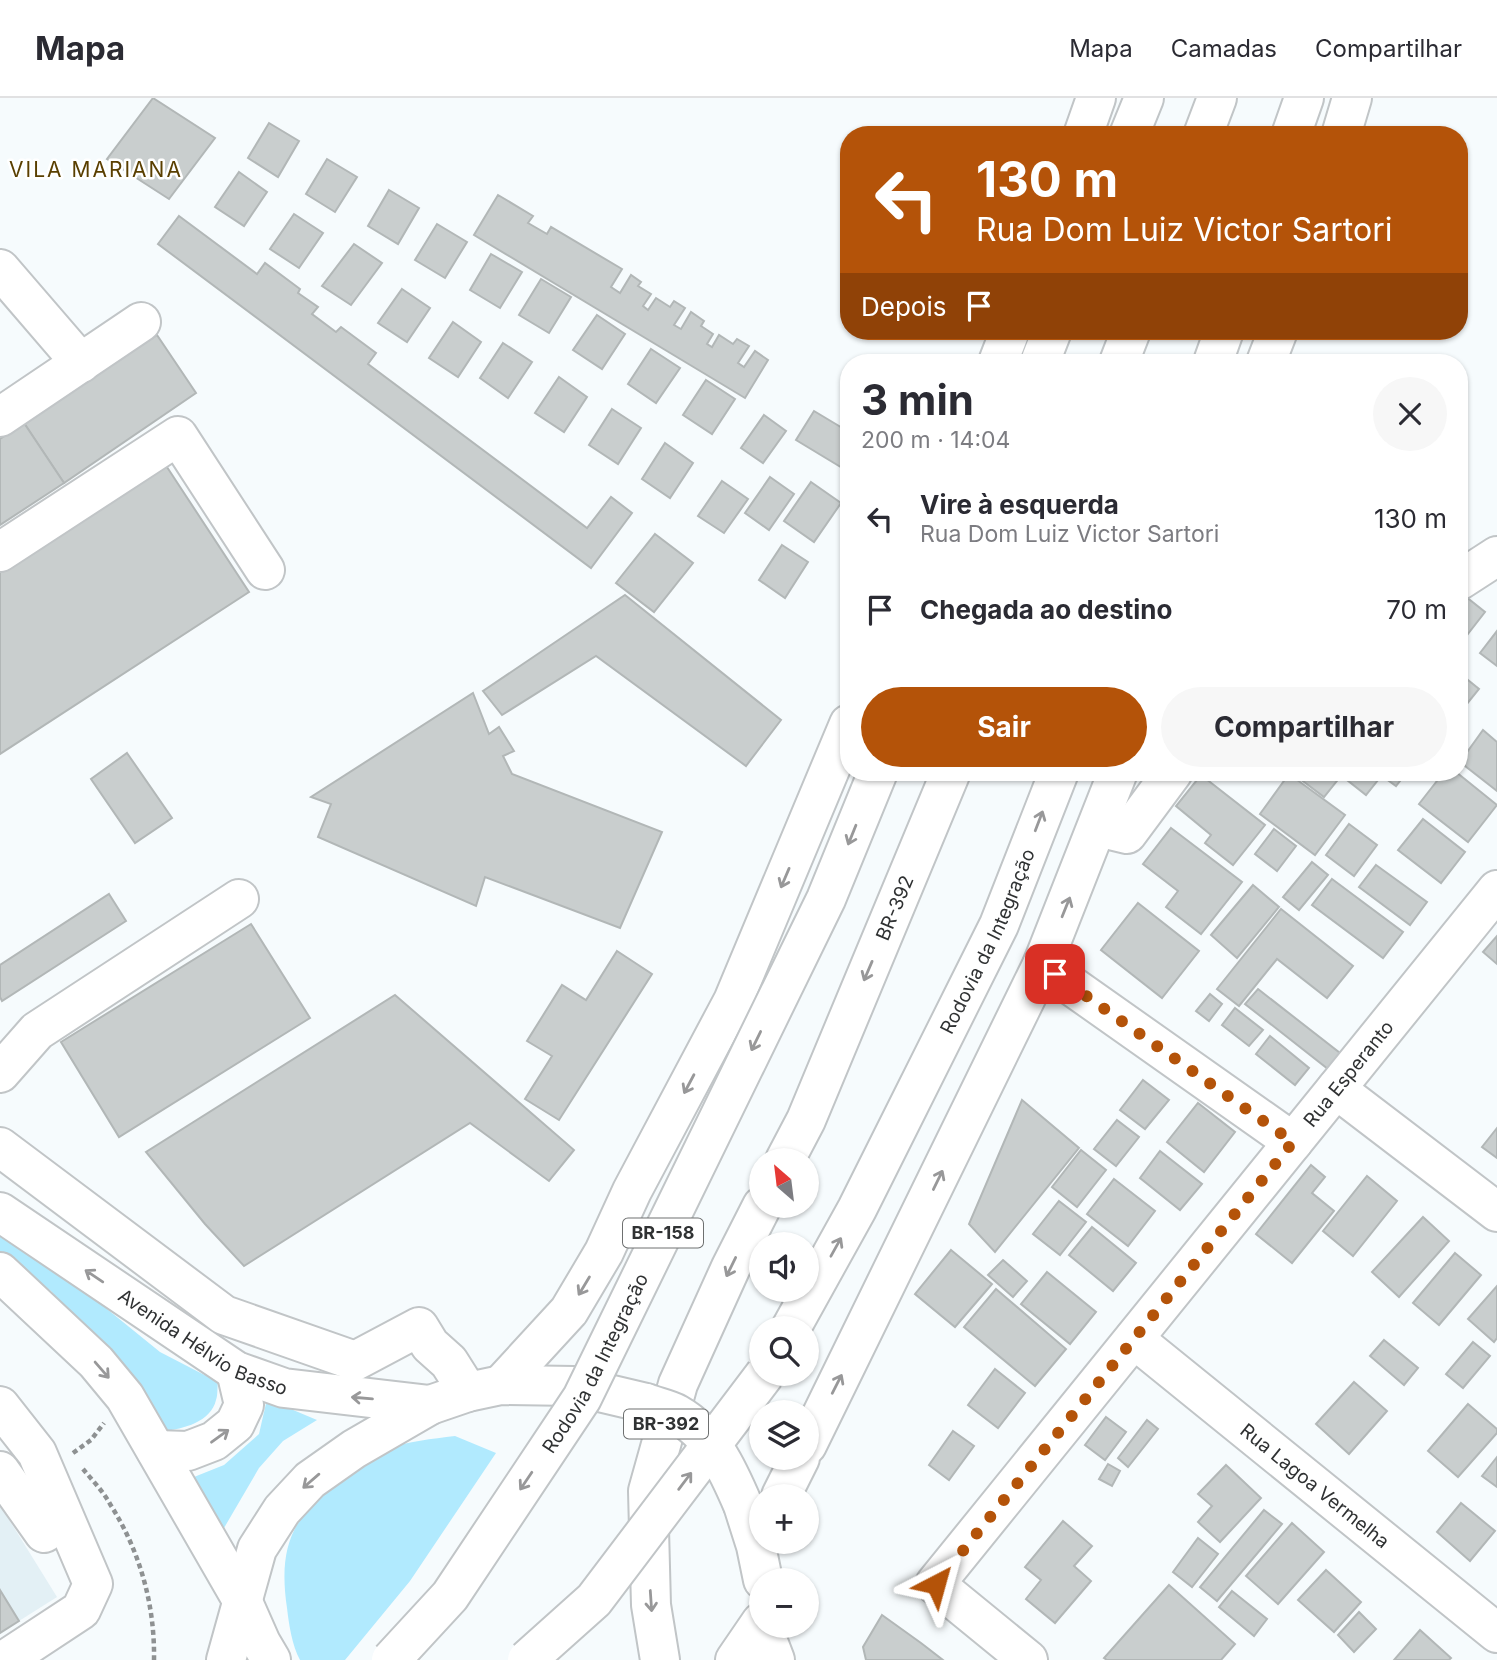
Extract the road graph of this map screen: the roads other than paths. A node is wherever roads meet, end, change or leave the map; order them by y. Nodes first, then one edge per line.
1 (1096, 98) edge
2 (1144, 98) edge
3 (1217, 98) edge
4 (1304, 98) edge
5 (1352, 98) edge
6 (1086, 126) edge
7 (1133, 126) edge
8 (1206, 126) edge
9 (1294, 126) edge
10 (1344, 126) edge
11 (0, 269) edge
12 (141, 322) dead end
13 (80, 363) junction
14 (0, 417) edge
15 (0, 552) edge
16 (1497, 556) edge
17 (265, 570) dead end
18 (1468, 575) edge
19 (840, 745) edge
20 (874, 781) edge
21 (947, 781) edge
22 (1055, 781) edge
23 (1115, 781) edge
24 (1166, 781) edge
25 (1098, 827) junction
26 (1497, 890) edge
27 (239, 899) dead end
28 (1042, 965) junction
29 (0, 1073) edge
30 (1336, 1089) junction
31 (1293, 1142) junction
32 (0, 1147) edge
33 (791, 1148) edge
34 (0, 1212) edge
35 (1497, 1212) edge
36 (756, 1218) edge
37 (2, 1276) edge
38 (798, 1316) edge
39 (1134, 1339) junction
40 (236, 1371) junction
41 (756, 1386) edge
42 (485, 1388) junction
43 (430, 1405) junction
44 (0, 1406) edge
45 (819, 1420) edge
46 (156, 1450) junction
47 (0, 1471) edge
48 (64, 1518) junction
49 (749, 1524) edge
50 (242, 1600) junction
51 (1497, 1633) edge
52 (750, 1638) edge
53 (767, 1638) edge
54 (736, 1659) edge
55 (5, 1660) edge
56 (226, 1660) edge
57 (271, 1660) edge
58 (391, 1660) edge
59 (527, 1660) edge
60 (660, 1660) edge
61 (775, 1660) edge
62 (1028, 1660) edge

1 - 6 main road
2 - 7 main road
3 - 8 main road
4 - 9 main road
5 - 10 main road
11 - 13 main road
12 - 13 main road
13 - 14 main road
15 - 17 main road
16 - 18 main road
19 -> 42 main road, BR-158
20 -> 58 main road, Rodovia da Integração / BR-158, bridge
21 -> 33 main road, BR-392 / BR-392
38 -> 22 main road, Rodovia da Integração
23 - 25 main road
24 - 25 main road
28 -> 25 main road
26 - 30 main road, Rua Esperanto
27 - 29 main road
28 - 31 main road
45 -> 28 main road
30 - 31 main road, Rua Esperanto
30 - 35 main road
31 - 39 main road, Rua Esperanto
32 - 42 main road
40 -> 34 main road, Avenida Hélvio Basso
36 -> 60 main road, BR-392 / BR-392
37 -> 46 main road
39 - 51 main road, Rua Lagoa Vermelha
39 - 62 main road, Rua Esperanto
43 -> 40 main road, Avenida Hélvio Basso
46 -> 40 main road
59 -> 41 main road, bridge
42 - 43 main road, BR-158
42 - 49 main road, bridge
43 -> 50 main road, BR-158
44 - 48 main road
46 - 50 main road
47 - 48 main road
48 - 55 main road
50 - 56 main road, BR-158
50 - 57 main road
52 - 54 main road
53 - 61 main road

